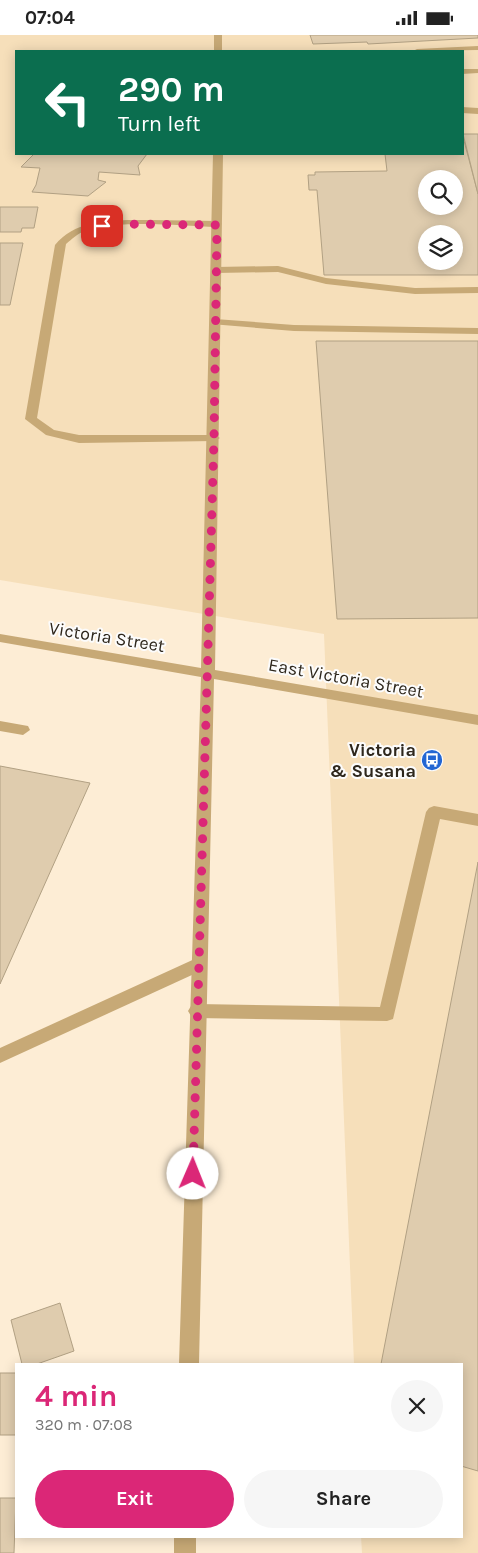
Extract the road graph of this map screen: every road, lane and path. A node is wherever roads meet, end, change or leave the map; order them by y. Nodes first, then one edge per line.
1 (218, 35) edge
2 (478, 47) edge
3 (218, 50) edge
4 (432, 50) edge
5 (478, 71) edge
6 (464, 72) edge
7 (464, 110) edge
8 (478, 111) edge
9 (218, 155) edge
10 (217, 225) junction
11 (216, 270) junction
12 (478, 291) edge
13 (215, 322) junction
14 (478, 331) edge
15 (214, 438) junction
16 (0, 638) edge
17 (207, 673) junction
18 (478, 720) edge
19 (0, 726) edge
20 (23, 730) dead end
21 (478, 820) edge
22 (199, 964) junction
23 (197, 1011) junction
24 (0, 1056) edge
25 (189, 1363) edge
26 (185, 1538) edge
27 (185, 1553) edge

1 - 3 street
2 - 4 street
5 - 6 street
7 - 8 street
9 - 10 street
10 - 11 street
10 - 15 street
11 - 12 street
11 - 13 street
13 - 14 street
13 - 15 street
15 - 17 street
16 - 17 street, Victoria Street
17 - 18 street, East Victoria Street
17 - 22 street
19 - 20 street
21 - 23 street
22 - 23 street
22 - 24 street
23 - 25 street
26 - 27 street

